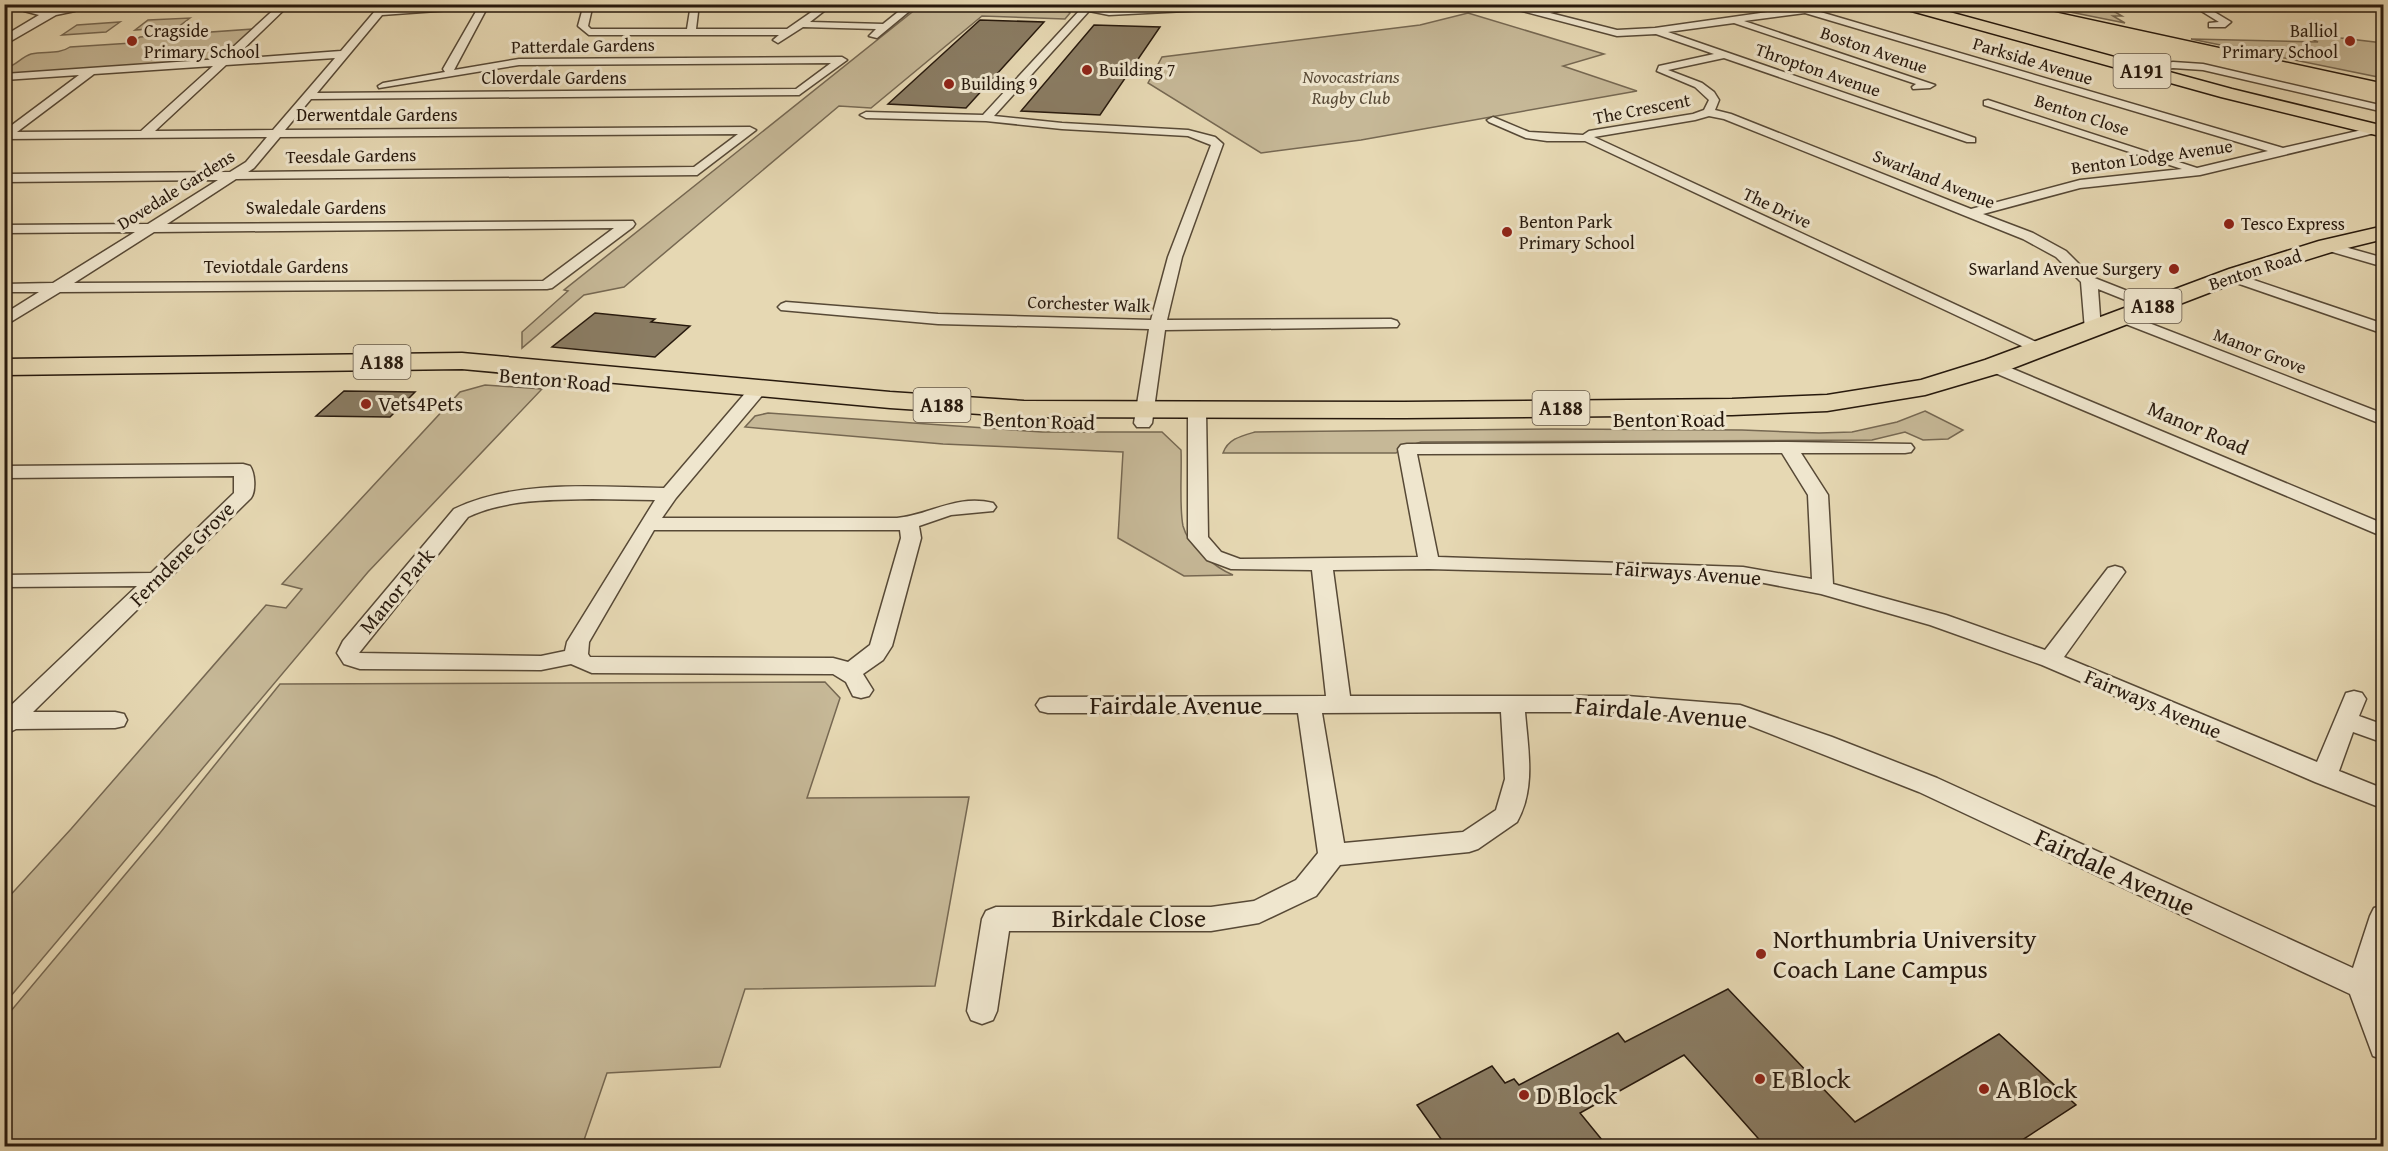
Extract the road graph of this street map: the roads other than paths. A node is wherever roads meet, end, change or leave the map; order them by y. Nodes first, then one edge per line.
1 (113, 4) edge
2 (286, 4) edge
3 (507, 4) edge
4 (589, 4) edge
5 (694, 4) edge
6 (829, 4) edge
7 (914, 4) edge
8 (1061, 4) edge
9 (1263, 4) edge
10 (1588, 4) edge
11 (1846, 4) edge
12 (1902, 4) edge
13 (2194, 4) edge
14 (2261, 4) edge
15 (2346, 4) edge
16 (30, 5) edge
17 (84, 5) edge
18 (484, 6) edge
19 (1514, 6) edge
20 (13, 7) dead end
21 (383, 8) edge
22 (1086, 9) junction
23 (54, 11) junction
24 (1808, 11) junction
25 (1538, 12) junction
26 (1732, 20) junction
27 (802, 24) junction
28 (2212, 25) dead end
29 (885, 27) junction
30 (1655, 30) junction
31 (692, 32) junction
32 (788, 33) junction
33 (872, 38) dead end
34 (4, 41) edge
35 (344, 54) junction
36 (1724, 54) junction
37 (748, 60) junction
38 (225, 62) junction
39 (2140, 70) junction
40 (91, 71) junction
41 (451, 74) junction
42 (4, 77) edge
43 (1917, 87) dead end
44 (800, 92) joint
45 (308, 96) junction
46 (327, 96) junction
47 (1988, 103) dead end
48 (2366, 106) junction
49 (2384, 108) edge
50 (1708, 112) junction
51 (866, 115) dead end
52 (986, 118) junction
53 (2329, 119) junction
54 (1493, 120) dead end
55 (2379, 131) edge
56 (276, 133) junction
57 (144, 135) junction
58 (5, 136) edge
59 (1587, 138) junction
60 (1971, 140) dead end
61 (2283, 152) junction
62 (697, 171) joint
63 (2200, 171) junction
64 (235, 175) junction
65 (4, 178) edge
66 (1970, 213) junction
67 (150, 228) junction
68 (4, 229) edge
69 (2384, 232) edge
70 (2327, 246) junction
71 (2384, 263) edge
72 (2230, 276) junction
73 (2086, 280) junction
74 (547, 285) joint
75 (57, 287) junction
76 (4, 288) edge
77 (2153, 306) junction
78 (786, 307) dead end
79 (2122, 318) junction
80 (4, 321) edge
81 (1391, 324) dead end
82 (1158, 325) junction
83 (2384, 329) edge
84 (2093, 330) junction
85 (2041, 350) junction
86 (1994, 366) junction
87 (4, 367) edge
88 (4, 380) edge
89 (754, 394) junction
90 (1143, 417) junction
91 (1197, 417) junction
92 (2384, 420) edge
93 (1788, 447) junction
94 (1905, 448) dead end
95 (4, 472) edge
96 (669, 494) junction
97 (986, 507) dead end
98 (909, 523) junction
99 (648, 524) junction
100 (2384, 531) edge
101 (1429, 563) junction
102 (1322, 565) junction
103 (2115, 572) dead end
104 (158, 579) junction
105 (4, 581) edge
106 (1823, 588) junction
107 (576, 656) junction
108 (2050, 660) junction
109 (1512, 703) junction
110 (1048, 705) dead end
111 (1308, 705) junction
112 (1339, 705) junction
113 (115, 720) dead end
114 (6, 723) edge
115 (2384, 735) edge
116 (2324, 776) junction
117 (2384, 800) edge
118 (1332, 855) junction
119 (2384, 916) edge
120 (2362, 986) junction
121 (982, 1011) dead end
122 (2384, 1046) edge

1 - 17 street
2 - 38 street
3 - 18 street
4 - 31 street
5 - 31 street
6 - 27 street
7 - 29 street
8 - 22 street
9 - 22 street
10 - 25 street
11 - 24 street
12 - 39 main road, A191
13 - 28 street
14 - 15 street
16 - 20 street
16 - 23 street
17 - 23 street
18 - 21 street
18 - 41 street
19 - 25 street
21 - 35 street, Dovedale Gardens
22 - 52 street
23 - 34 street
24 - 26 street
24 - 61 street, Parkside Avenue
25 - 30 street
26 - 30 street
26 - 43 street, Boston Avenue
27 - 29 street
27 - 32 street
29 - 33 street
30 - 36 street, Thropton Avenue
31 - 32 street
32 - 37 street
35 - 38 street
35 - 45 street, Dovedale Gardens
36 - 50 street, The Crescent
36 - 60 street, Thropton Avenue
37 - 41 street, Patterdale Gardens
37 - 44 street, Patterdale Gardens
38 - 40 street
38 - 57 street
39 - 48 street
39 - 53 main road, A191
40 - 42 street
40 - 58 street
41 - 46 street, Patterdale Gardens
44 - 46 street, Cloverdale Gardens
45 - 46 street, Cloverdale Gardens
45 - 56 street, Dovedale Gardens
47 - 63 street, Benton Close
48 - 49 street
48 - 53 street
50 - 59 street, The Crescent
50 - 66 street, Swarland Avenue
51 - 52 street
52 - 82 street
53 - 55 main road, A191
54 - 59 street, The Drive
55 - 61 street, Benton Lodge Avenue
56 - 57 street, Derwentdale Gardens
56 - 62 street, Derwentdale Gardens
56 - 64 street, Dovedale Gardens
57 - 58 street, Derwentdale Gardens
59 - 85 street, The Drive
61 - 63 street, Benton Lodge Avenue
62 - 64 street, Teesdale Gardens
63 - 66 street, Benton Lodge Avenue
64 - 65 street, Teesdale Gardens
64 - 67 street, Dovedale Gardens
66 - 73 street, Swarland Avenue
67 - 68 street, Swaledale Gardens
67 - 74 street, Swaledale Gardens
67 - 75 street, Dovedale Gardens
69 - 70 main road, Benton Road / A188
70 - 71 street
70 - 72 main road, Benton Road / A188
72 - 77 main road, Benton Road / A188
72 - 83 street
73 - 77 street
73 - 84 street
74 - 75 street, Teviotdale Gardens
75 - 76 street, Teviotdale Gardens
75 - 80 street, Dovedale Gardens
77 - 79 main road, Benton Road / A188
78 - 82 street, Corchester Walk
79 - 84 main road, Benton Road / A188
79 - 92 street, Manor Grove
81 - 82 street, Corchester Walk
82 - 90 street
84 - 85 main road, Benton Road / A188
85 - 86 main road, Benton Road / A188
86 - 91 main road, Benton Road / A188
86 - 100 street, Manor Road
87 - 89 main road, Benton Road / A188
88 - 89 main road, Benton Road / A188
89 - 90 main road, Benton Road / A188
89 - 96 street
90 - 91 main road, Benton Road / A188
91 - 102 street, Fairways Avenue
93 - 94 street
93 - 101 street
93 - 106 street
95 - 104 street, Ferndene Grove
96 - 99 street
96 - 107 street, Manor Park
97 - 98 street
98 - 99 street
98 - 107 street, Manor Park
99 - 107 street
101 - 102 street, Fairways Avenue
101 - 106 street, Fairways Avenue
102 - 112 street
103 - 108 street
104 - 105 street
104 - 114 street, Ferndene Grove
106 - 108 street, Fairways Avenue
108 - 116 street, Fairways Avenue
109 - 112 street, Fairdale Avenue
109 - 118 street
109 - 120 street, Fairdale Avenue
110 - 111 street, Fairdale Avenue
111 - 112 street, Fairdale Avenue
111 - 118 street
113 - 114 street
115 - 116 street
116 - 117 street, Fairways Avenue
118 - 121 street, Birkdale Close
119 - 120 street
120 - 122 street

